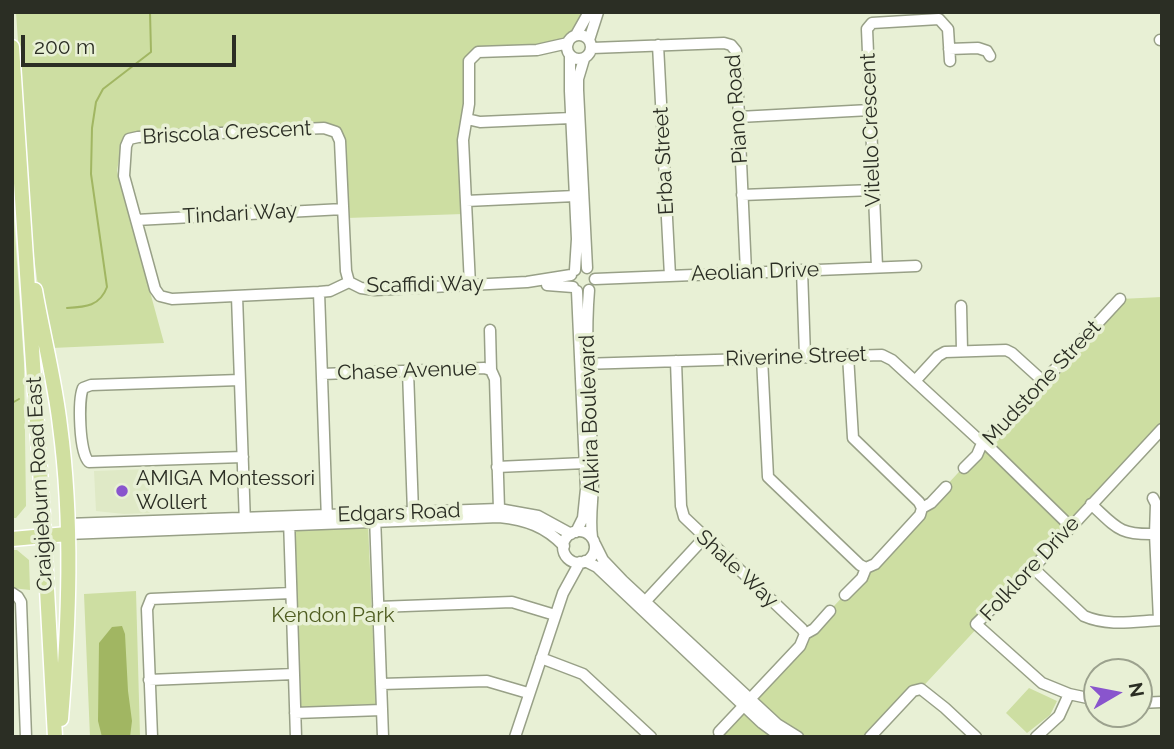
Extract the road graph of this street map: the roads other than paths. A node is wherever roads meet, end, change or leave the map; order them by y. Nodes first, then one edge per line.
1 (589, 12) edge
2 (598, 12) edge
3 (591, 44) junction
4 (658, 46) junction
5 (12, 47) edge
6 (571, 47) junction
7 (990, 56) dead end
8 (584, 59) junction
9 (870, 110) junction
10 (739, 117) junction
11 (571, 118) junction
12 (467, 119) junction
13 (873, 190) junction
14 (742, 195) junction
15 (575, 196) junction
16 (466, 201) junction
17 (343, 209) junction
18 (136, 220) junction
19 (25, 230) junction
20 (916, 266) dead end
21 (877, 267) junction
22 (587, 268) junction
23 (802, 270) junction
24 (573, 272) junction
25 (746, 272) junction
26 (670, 276) junction
27 (595, 279) junction
28 (349, 282) junction
29 (527, 282) junction
30 (470, 285) junction
31 (575, 289) junction
32 (589, 290) junction
33 (318, 292) junction
34 (160, 296) joint
35 (237, 296) junction
36 (1120, 299) dead end
37 (961, 306) dead end
38 (490, 330) dead end
39 (962, 350) junction
40 (848, 355) junction
41 (805, 356) junction
42 (762, 358) junction
43 (676, 361) junction
44 (585, 364) junction
45 (491, 370) junction
46 (408, 371) junction
47 (322, 374) junction
48 (240, 380) junction
49 (915, 381) junction
50 (1044, 382) junction
51 (1162, 429) edge
52 (983, 442) junction
53 (243, 457) junction
54 (585, 463) junction
55 (497, 467) junction
56 (964, 467) dead end
57 (946, 486) dead end
58 (1153, 498) dead end
59 (1091, 504) junction
60 (922, 508) junction
61 (499, 509) junction
62 (413, 512) junction
63 (375, 518) junction
64 (327, 519) junction
65 (289, 521) junction
66 (245, 522) junction
67 (1070, 526) junction
68 (12, 529) edge
69 (67, 529) junction
70 (43, 532) junction
71 (573, 533) junction
72 (1155, 534) junction
73 (704, 538) junction
74 (12, 539) edge
75 (593, 541) junction
76 (565, 551) junction
77 (583, 562) junction
78 (866, 568) junction
79 (1033, 568) junction
80 (12, 593) edge
81 (291, 593) junction
82 (563, 593) junction
83 (845, 595) dead end
84 (643, 604) junction
85 (378, 607) junction
86 (830, 611) dead end
87 (555, 615) junction
88 (1160, 620) edge
89 (805, 634) junction
90 (541, 658) junction
91 (294, 674) junction
92 (149, 680) junction
93 (381, 684) junction
94 (528, 693) junction
95 (1069, 694) junction
96 (1083, 697) edge
97 (747, 702) junction
98 (382, 710) junction
99 (295, 713) junction
100 (719, 732) dead end
101 (26, 737) edge
102 (57, 737) edge
103 (152, 737) edge
104 (296, 737) edge
105 (383, 737) edge
106 (515, 737) edge
107 (651, 737) edge
108 (781, 737) edge
109 (797, 737) edge
110 (870, 737) edge
111 (976, 737) edge
112 (1036, 737) edge

1 - 6 street
2 - 3 street
3 - 4 street, Piano Road
3 - 6 street
3 - 8 street
4 - 10 street, Piano Road
4 - 26 street, Erba Street
5 - 19 main road, Craigieburn Road East
6 - 8 street
6 - 11 street
6 - 12 street
7 - 9 street, Vitello Crescent
8 - 22 street
9 - 10 street
9 - 13 street, Vitello Crescent
10 - 14 street, Piano Road
11 - 12 street
11 - 15 street
12 - 16 street
13 - 14 street
13 - 21 street, Vitello Crescent
14 - 25 street, Piano Road
15 - 16 street
15 - 24 street
16 - 30 street
17 - 18 street, Tindari Way
17 - 18 street, Briscola Crescent
17 - 28 street, Briscola Crescent
18 - 34 street, Briscola Crescent
19 - 69 main road, Craigieburn Road East
19 - 70 main road, Craigieburn Road East
20 - 21 street, Aeolian Drive
21 - 23 street, Aeolian Drive
22 - 24 street
22 - 27 street
23 - 25 street, Aeolian Drive
23 - 41 street
24 - 29 street, Scaffidi Way
24 - 31 street
25 - 26 street, Aeolian Drive
26 - 27 street, Aeolian Drive
27 - 32 street
28 - 30 street, Scaffidi Way
28 - 33 street, Scaffidi Way
29 - 30 street, Scaffidi Way
29 - 31 street, Scaffidi Way
31 - 32 street
31 - 44 street, Alkira Boulevard
32 - 44 street, Alkira Boulevard
33 - 35 street, Scaffidi Way
33 - 47 street
34 - 35 street, Scaffidi Way
35 - 48 street
36 - 50 street, Mudstone Street
37 - 39 street
38 - 45 street, Chase Avenue
39 - 49 street
39 - 50 street
40 - 41 street, Riverine Street
40 - 49 street, Riverine Street
40 - 60 street
41 - 42 street, Riverine Street
42 - 43 street, Riverine Street
42 - 78 street
43 - 44 street, Riverine Street
43 - 73 street, Shale Way
44 - 54 street, Alkira Boulevard
44 - 75 street, Alkira Boulevard
45 - 46 street, Chase Avenue
45 - 55 street, Chase Avenue
46 - 47 street, Chase Avenue
46 - 62 street
47 - 64 street
48 - 53 street
48 - 53 street
49 - 52 street, Riverine Street
50 - 52 street, Mudstone Street
51 - 59 street, Folklore Drive
52 - 56 street, Mudstone Street
52 - 67 street, Riverine Street
53 - 66 street
54 - 55 street
54 - 71 street, Alkira Boulevard
55 - 61 street, Chase Avenue
57 - 60 street
58 - 72 street
59 - 67 street, Folklore Drive
59 - 72 street
60 - 78 street
61 - 62 street, Edgars Road
61 - 71 street, Edgars Road
62 - 63 street, Edgars Road
63 - 64 street, Edgars Road
63 - 76 street, Edgars Road
63 - 85 street
64 - 65 street, Edgars Road
65 - 66 street, Edgars Road
65 - 81 street
66 - 69 street, Edgars Road
67 - 79 street, Folklore Drive
68 - 70 main road, Edgars Road
69 - 70 main road, Edgars Road
69 - 102 main road, Craigieburn Road East
70 - 74 main road, Edgars Road
70 - 102 main road, Craigieburn Road East
71 - 75 street
71 - 76 street
72 - 88 street
73 - 84 street
73 - 89 street, Shale Way
75 - 77 street
75 - 84 street
76 - 77 street
76 - 82 street
77 - 82 street
77 - 84 street
78 - 83 street
79 - 88 street
79 - 95 street, Folklore Drive
80 - 101 street
81 - 91 street
81 - 92 street
82 - 87 street
84 - 97 street
85 - 87 street
85 - 93 street
86 - 89 street
87 - 90 street
89 - 97 street
90 - 94 street
90 - 107 street
91 - 92 street
91 - 99 street
92 - 103 street
93 - 94 street
93 - 98 street
94 - 106 street
95 - 96 street
95 - 112 street
97 - 100 street
97 - 108 street
97 - 109 street
98 - 99 street
98 - 105 street
99 - 104 street
110 - 111 street

